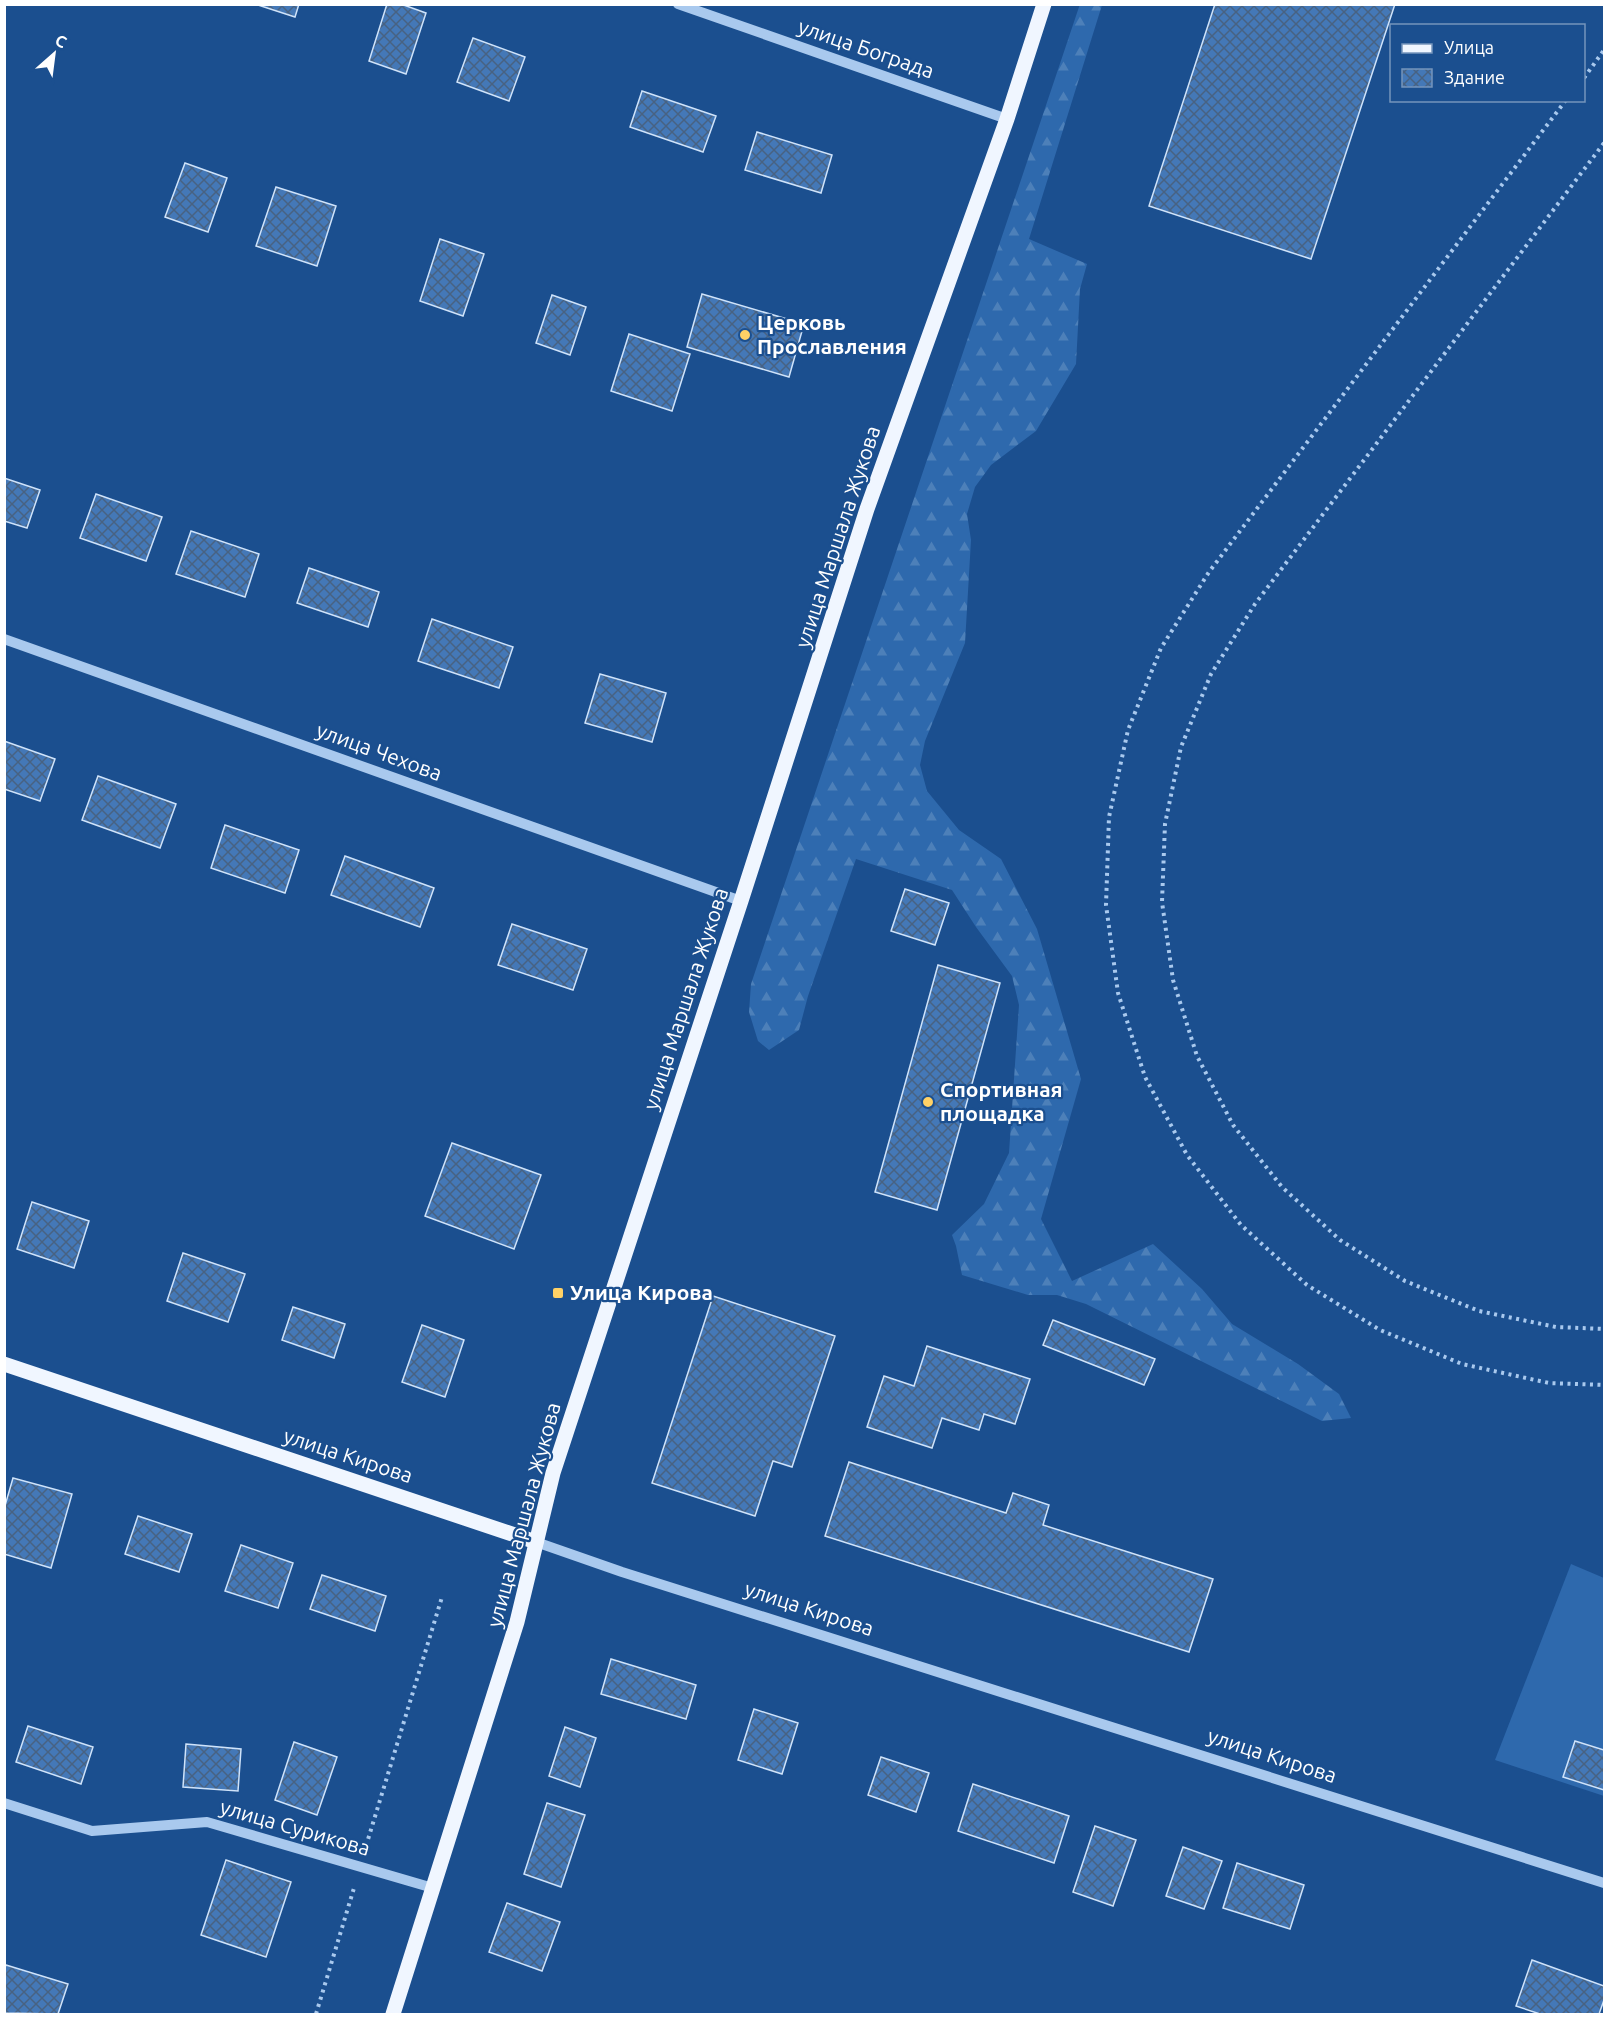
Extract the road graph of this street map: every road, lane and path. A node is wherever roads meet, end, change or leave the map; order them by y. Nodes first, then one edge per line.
1 (678, 4) edge
2 (1044, 4) edge
3 (1605, 50) edge
4 (1585, 77) edge
5 (1564, 102) edge
6 (1007, 119) junction
7 (1605, 143) edge
8 (4, 639) edge
9 (741, 901) junction
10 (1605, 1329) edge
11 (4, 1364) edge
12 (1605, 1385) edge
13 (536, 1542) junction
14 (442, 1597) dead end
15 (4, 1803) edge
16 (360, 1867) junction
17 (1605, 1883) edge
18 (433, 1888) junction
19 (315, 2014) edge
20 (393, 2014) edge

1 - 6 street, улица Бограда
2 - 6 main road, улица Маршала Жукова
3 - 4 path
5 - 12 path
6 - 9 main road, улица Маршала Жукова
7 - 10 path
8 - 9 street, улица Чехова
9 - 13 main road, улица Маршала Жукова
11 - 13 main road, улица Кирова
13 - 17 street, улица Кирова
13 - 18 main road, улица Маршала Жукова
14 - 16 path
15 - 16 street, улица Сурикова
16 - 18 street, улица Сурикова
16 - 19 path
18 - 20 main road, улица Маршала Жукова

